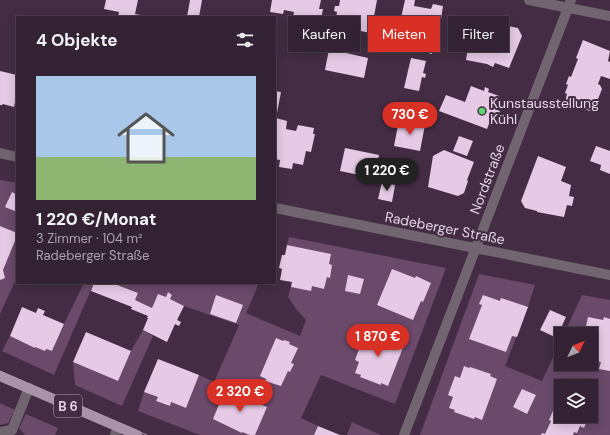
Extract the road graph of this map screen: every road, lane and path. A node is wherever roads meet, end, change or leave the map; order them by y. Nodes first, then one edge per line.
1 (529, 0) edge
2 (569, 4) edge
3 (610, 16) edge
4 (0, 153) edge
5 (16, 157) edge
6 (276, 208) edge
7 (475, 248) junction
8 (610, 275) edge
9 (0, 376) edge
10 (29, 388) junction
11 (116, 431) edge
12 (0, 432) edge
13 (14, 432) edge
14 (137, 435) edge
15 (404, 435) edge

1 - 2 street
2 - 3 street
2 - 7 street, Nordstraße
4 - 5 street
6 - 7 street, Radeberger Straße
7 - 8 street, Radeberger Straße
7 - 15 street, Nordstraße
9 - 10 main road, B 6
10 - 11 main road, B 6
10 - 13 street
11 - 14 main road, B 6
12 - 13 street

